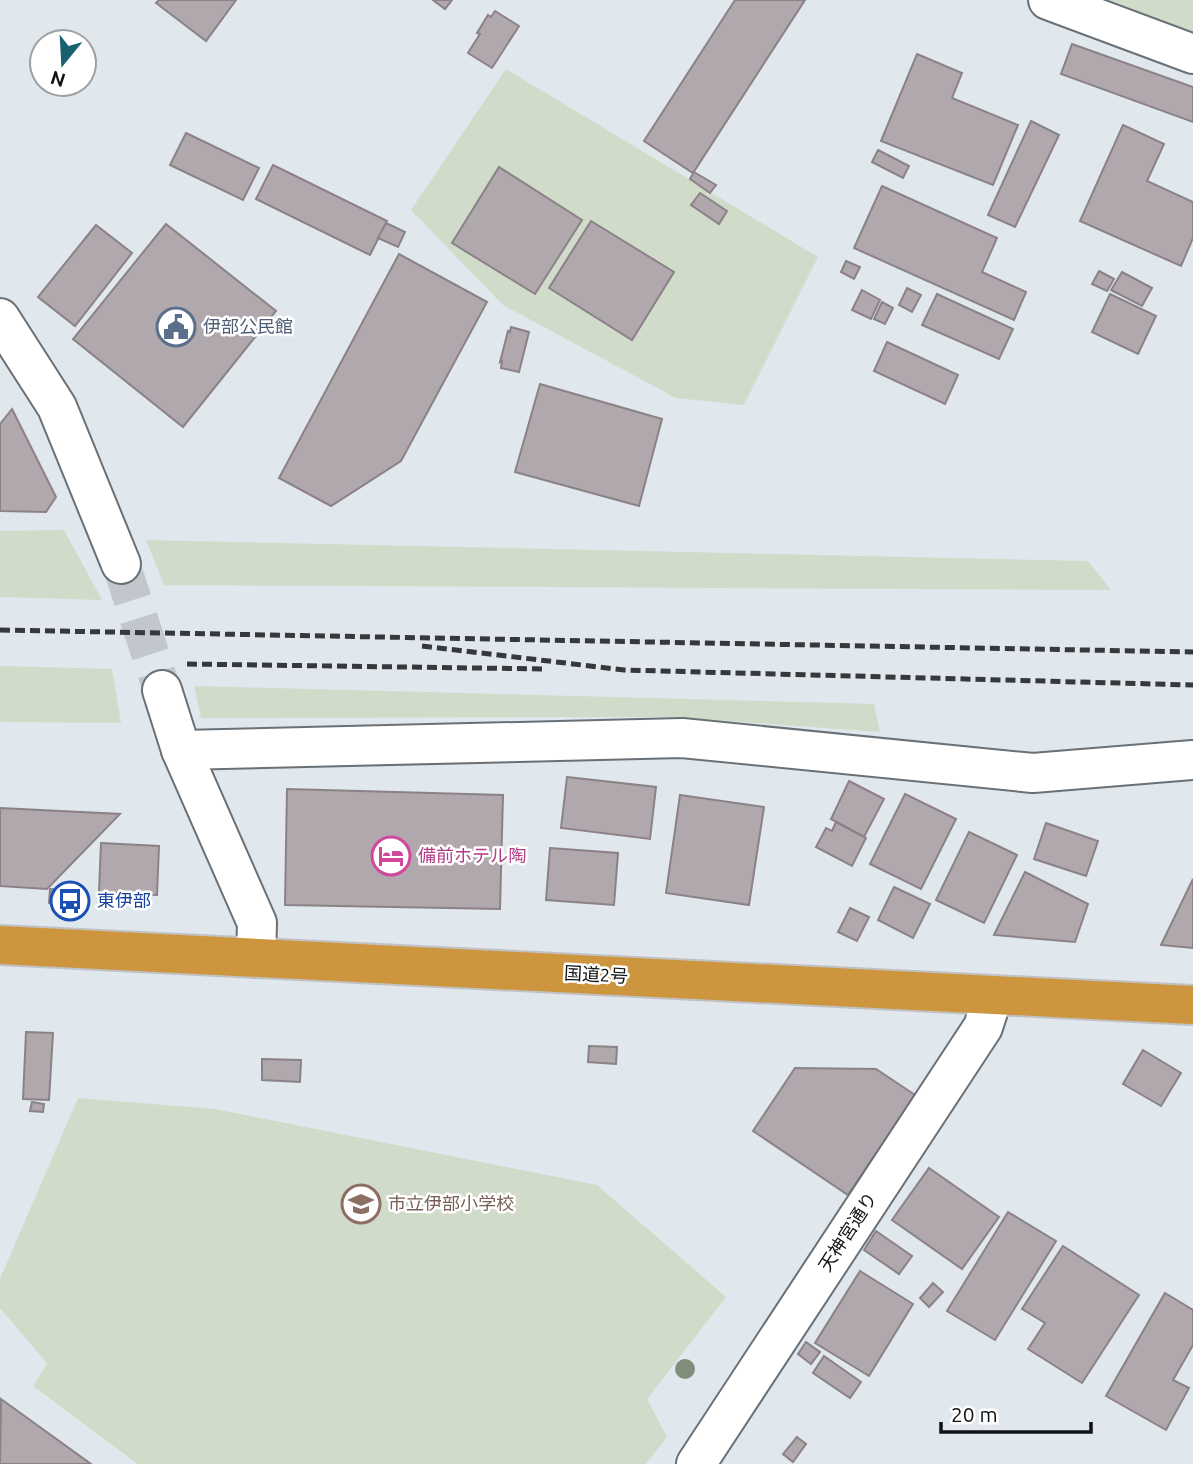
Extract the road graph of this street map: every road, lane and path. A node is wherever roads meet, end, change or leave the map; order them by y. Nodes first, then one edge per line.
1 (1048, 0) edge
2 (1193, 54) edge
3 (0, 318) edge
4 (121, 564) tunnel mouth
5 (162, 690) tunnel mouth
6 (181, 750) junction
7 (1193, 760) edge
8 (0, 945) edge
9 (256, 958) junction
10 (993, 996) junction
11 (1193, 1005) edge
12 (696, 1464) edge

1 - 2 street
3 - 4 street
5 - 6 street
6 - 7 street
6 - 9 street
8 - 9 highway, 国道2号
9 - 10 highway, 国道2号
10 - 11 highway, 国道2号
10 - 12 street, 天神宮通り

